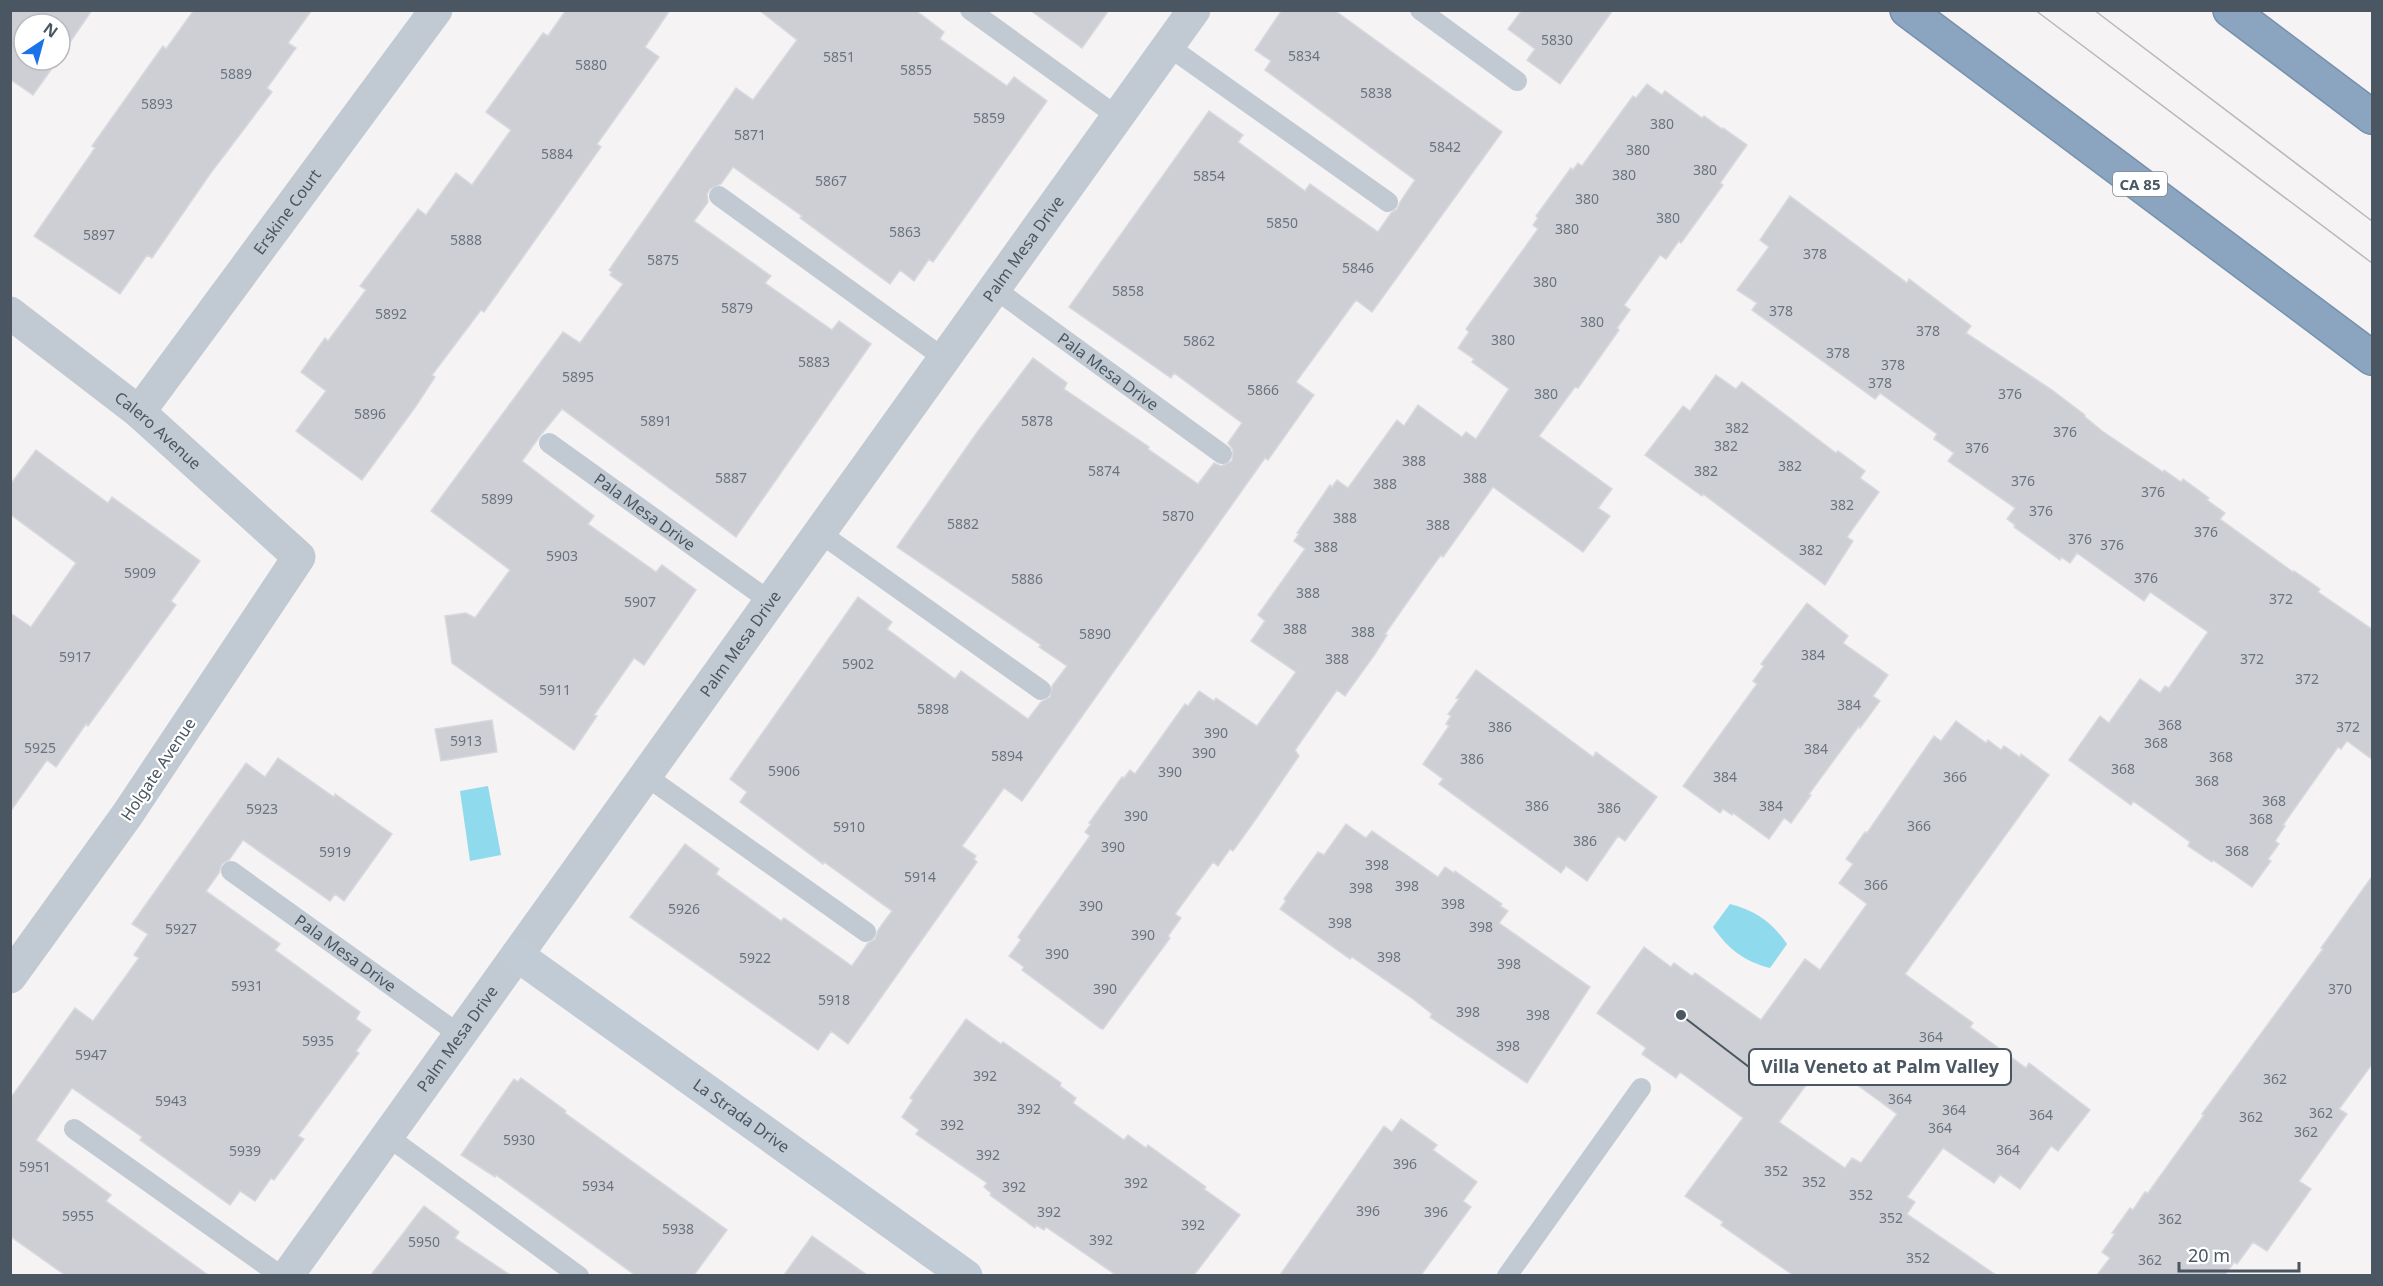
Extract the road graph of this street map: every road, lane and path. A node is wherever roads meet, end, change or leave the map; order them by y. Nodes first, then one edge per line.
1 (436, 10) edge
2 (970, 10) edge
3 (1194, 10) edge
4 (1420, 10) edge
5 (1907, 10) edge
6 (2230, 10) edge
7 (1168, 46) junction
8 (1517, 81) dead end
9 (1118, 117) junction
10 (2373, 117) edge
11 (719, 196) dead end
12 (1388, 202) dead end
13 (995, 289) junction
14 (10, 314) edge
15 (2373, 358) edge
16 (945, 359) junction
17 (139, 412) junction
18 (549, 443) dead end
19 (1222, 454) dead end
20 (820, 533) junction
21 (299, 557) joint
22 (771, 602) junction
23 (1041, 690) dead end
24 (646, 776) junction
25 (231, 871) dead end
26 (866, 932) dead end
27 (517, 955) junction
28 (10, 977) edge
29 (460, 1035) junction
30 (1641, 1088) dead end
31 (74, 1129) dead end
32 (387, 1136) junction
33 (281, 1275) edge
34 (287, 1275) edge
35 (579, 1275) edge
36 (966, 1275) edge
37 (1507, 1275) edge

1 - 17 street, Erskine Court
2 - 9 lane
3 - 7 street, Palm Mesa Drive
4 - 8 lane
5 - 15 highway, CA 85
6 - 10 highway
7 - 9 street, Palm Mesa Drive
7 - 12 lane
9 - 13 street, Palm Mesa Drive
11 - 16 lane
13 - 16 street, Palm Mesa Drive
13 - 19 lane, Pala Mesa Drive
14 - 17 street, Calero Avenue
16 - 20 street, Palm Mesa Drive
17 - 21 street, Calero Avenue
18 - 22 lane, Pala Mesa Drive
20 - 22 street, Palm Mesa Drive
20 - 23 lane
21 - 28 street, Holgate Avenue
22 - 24 street, Palm Mesa Drive
24 - 26 lane
24 - 27 street, Palm Mesa Drive
25 - 29 lane, Pala Mesa Drive
27 - 29 street, Palm Mesa Drive
27 - 36 street, La Strada Drive
29 - 32 street, Palm Mesa Drive
30 - 37 lane
31 - 33 lane
32 - 34 street, Palm Mesa Drive
32 - 35 lane

